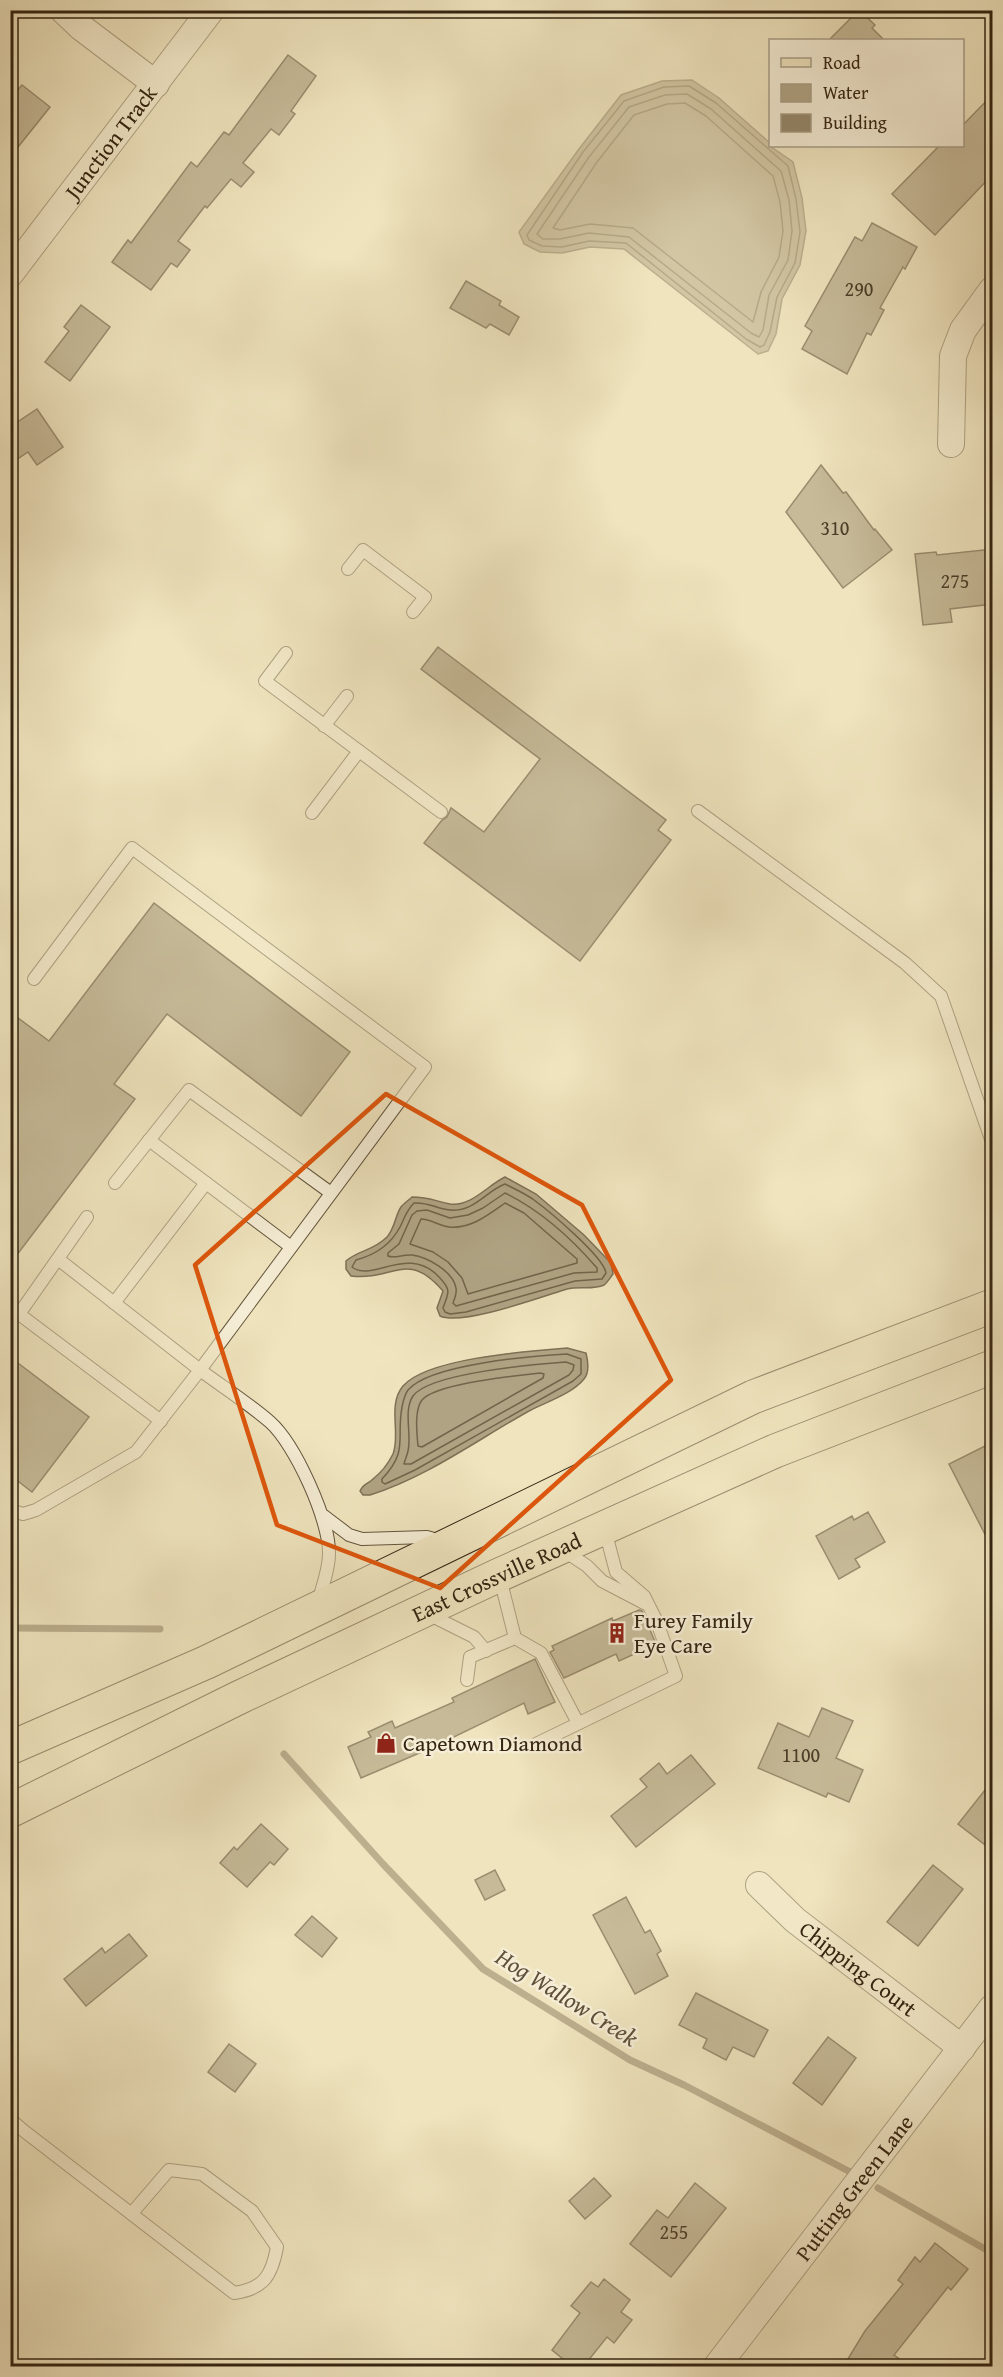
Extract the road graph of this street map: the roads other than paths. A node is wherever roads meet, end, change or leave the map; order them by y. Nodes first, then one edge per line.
1 (63, 10) edge
2 (211, 10) edge
3 (156, 84) junction
4 (10, 274) edge
5 (993, 290) edge
6 (951, 444) dead end
7 (348, 569) dead end
8 (412, 612) dead end
9 (286, 653) dead end
10 (346, 696) dead end
11 (324, 726) junction
12 (359, 751) junction
13 (698, 811) dead end
14 (441, 812) dead end
15 (312, 813) dead end
16 (34, 979) dead end
17 (148, 1140) junction
18 (993, 1142) edge
19 (114, 1183) dead end
20 (206, 1183) junction
21 (331, 1193) junction
22 (87, 1217) dead end
23 (291, 1247) junction
24 (58, 1259) junction
25 (114, 1303) junction
26 (993, 1305) edge
27 (993, 1367) edge
28 (201, 1370) junction
29 (161, 1421) junction
30 (10, 1510) edge
31 (324, 1516) junction
32 (605, 1527) junction
33 (450, 1544) junction
34 (560, 1548) junction
35 (499, 1575) junction
36 (647, 1605) junction
37 (316, 1609) junction
38 (422, 1611) junction
39 (515, 1638) junction
40 (486, 1651) junction
41 (467, 1680) dead end
42 (578, 1723) junction
43 (536, 1744) dead end
44 (10, 1748) edge
45 (10, 1811) edge
46 (759, 1885) dead end
47 (993, 2008) edge
48 (962, 2048) junction
49 (10, 2119) edge
50 (132, 2213) junction
51 (717, 2367) edge

1 - 3 street
2 - 3 street, Junction Track
3 - 4 street, Junction Track
5 - 6 street
7 - 8 lane
9 - 11 lane
10 - 11 lane
11 - 12 lane
12 - 14 lane
12 - 15 lane
13 - 18 lane
16 - 21 lane
17 - 19 lane
17 - 20 lane
17 - 21 lane
20 - 23 lane
20 - 25 lane
21 - 23 lane
22 - 24 lane
23 - 28 lane
24 - 25 lane
24 - 29 lane
25 - 28 lane
26 - 33 main road
27 - 32 main road, East Crossville Road
28 - 29 lane
28 - 31 lane
29 - 30 lane
31 - 33 lane
31 - 37 lane
32 - 34 main road, East Crossville Road
32 - 36 lane
33 - 37 main road
34 - 35 main road, East Crossville Road
34 - 36 lane
35 - 38 main road, East Crossville Road
35 - 39 lane
36 - 42 lane
37 - 44 main road
38 - 40 lane
38 - 45 main road, East Crossville Road
39 - 40 lane
39 - 42 lane
40 - 41 lane
42 - 43 lane
46 - 48 street, Chipping Court
47 - 48 street, Putting Green Lane
48 - 51 street, Putting Green Lane
49 - 50 lane
50 - 50 lane

